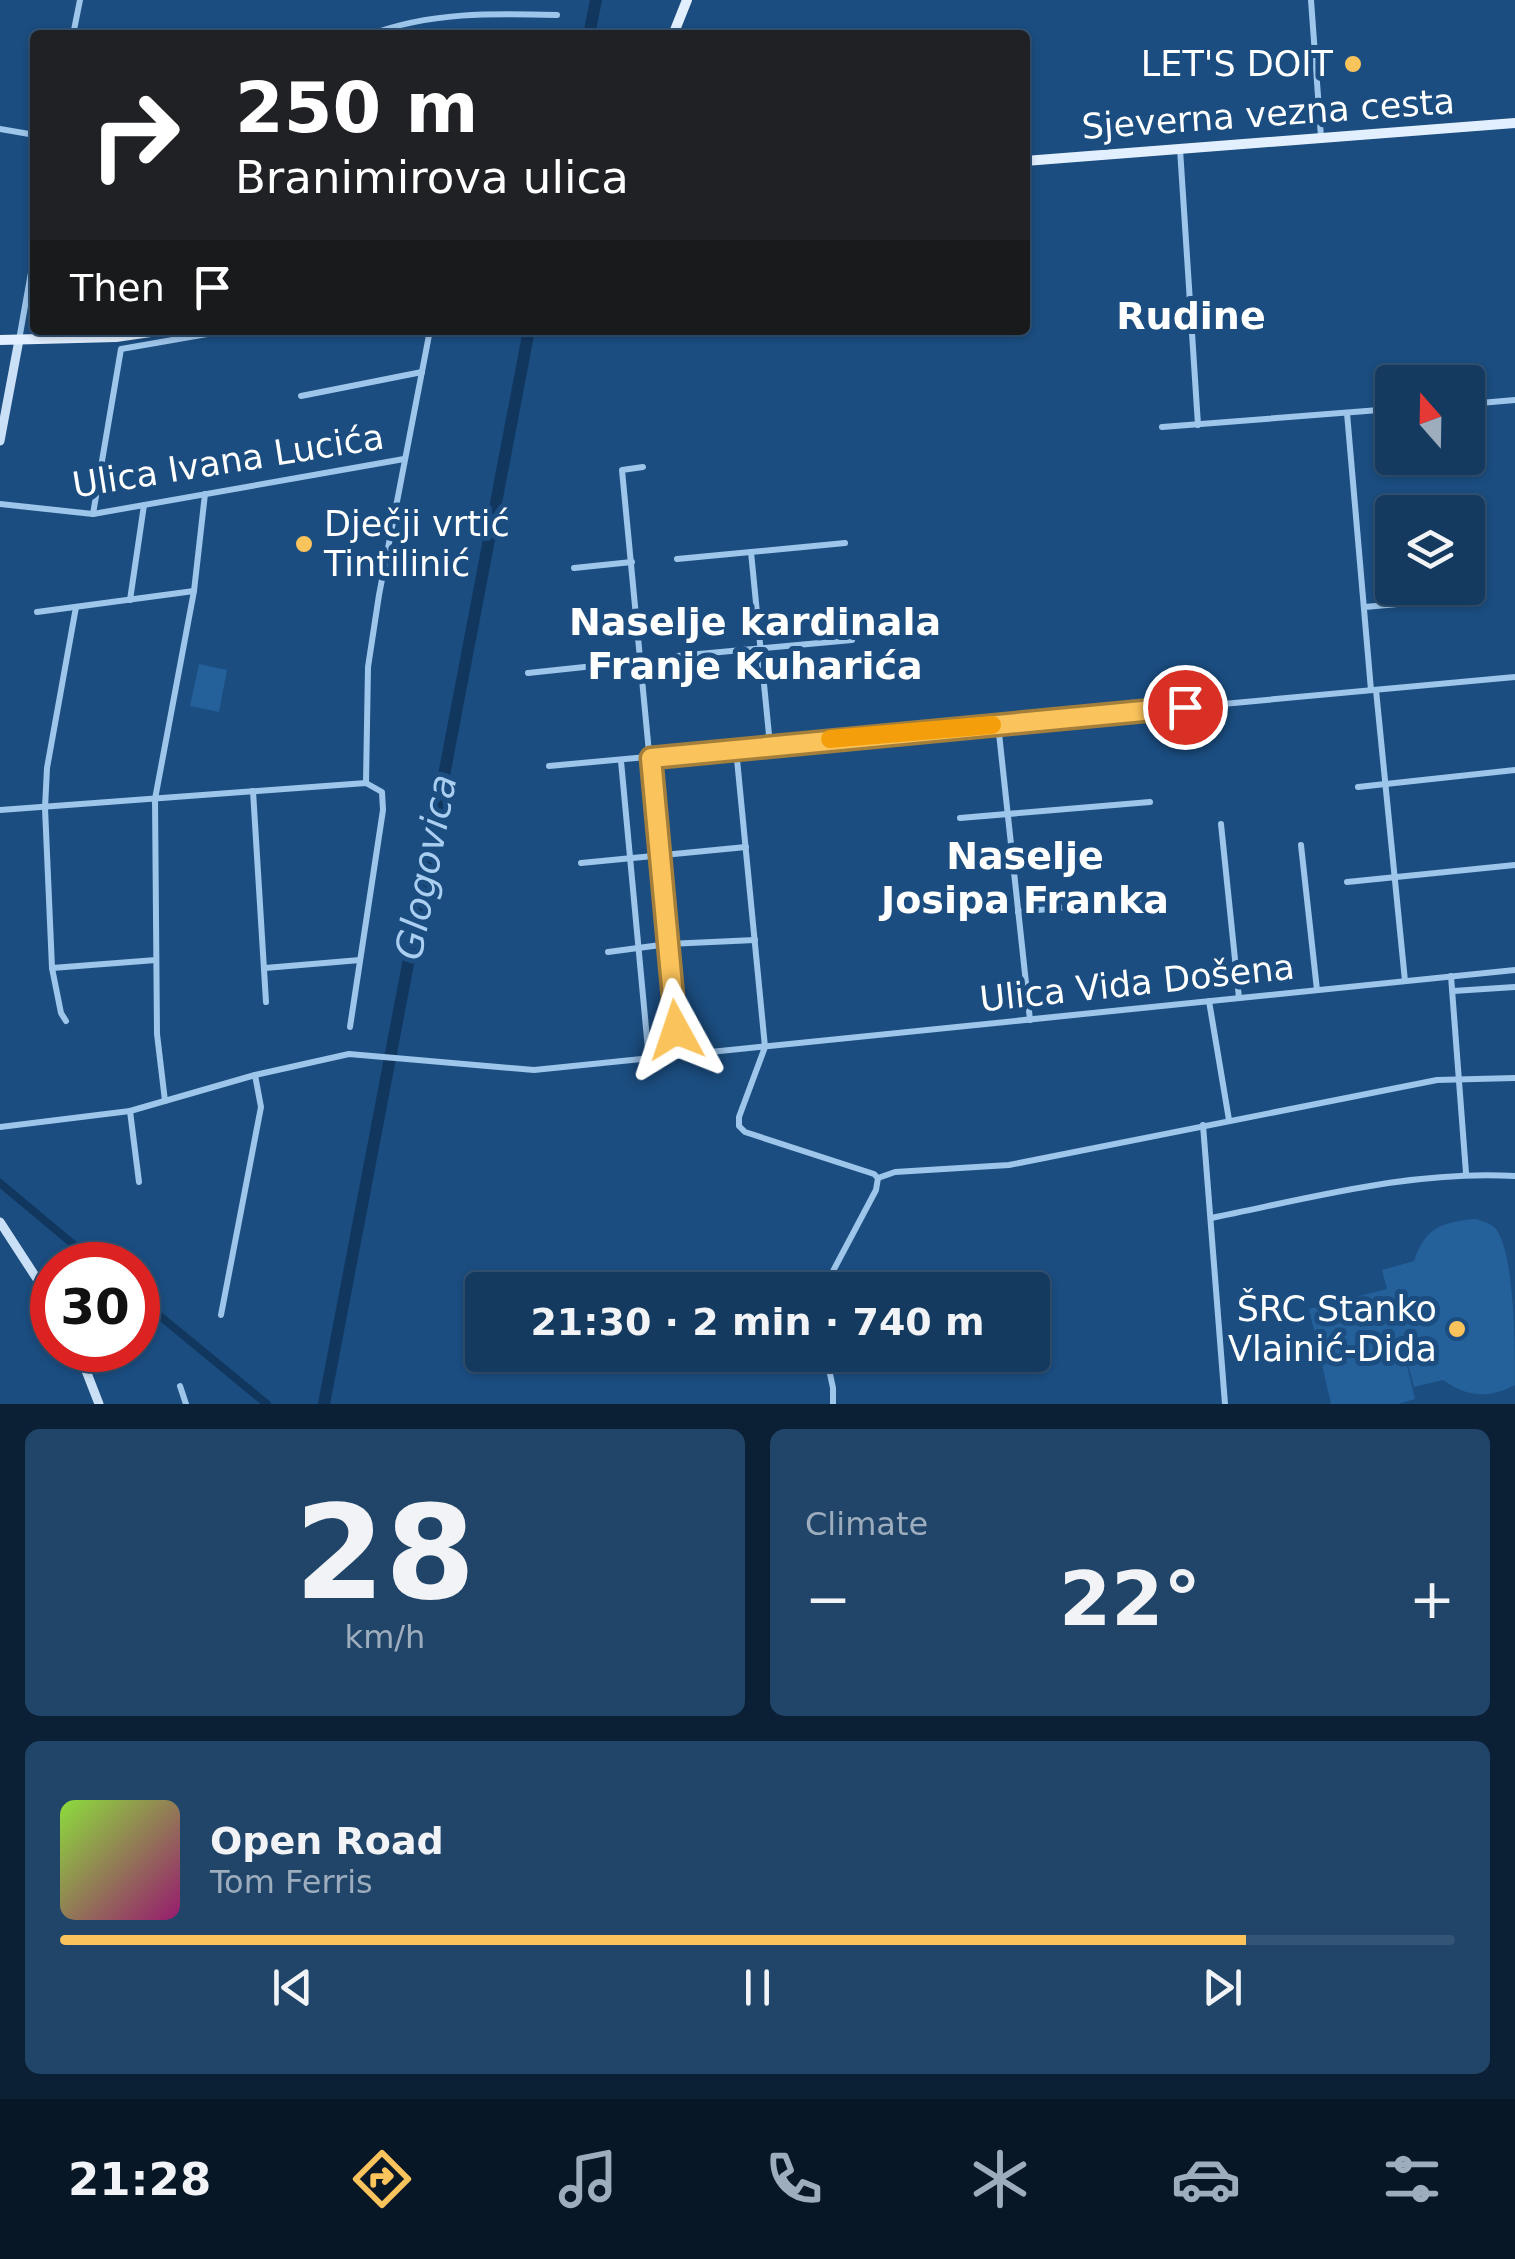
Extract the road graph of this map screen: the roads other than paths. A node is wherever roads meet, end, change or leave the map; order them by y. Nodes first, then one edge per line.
1 (80, 0) edge
2 (510, 0) edge
3 (687, 0) edge
4 (1312, 0) edge
5 (507, 13) junction
6 (557, 14) dead end
7 (75, 30) edge
8 (382, 30) edge
9 (674, 30) edge
10 (1515, 123) edge
11 (0, 129) edge
12 (30, 134) edge
13 (1322, 138) junction
14 (1180, 150) junction
15 (1030, 161) edge
16 (30, 278) edge
17 (130, 335) edge
18 (201, 335) edge
19 (429, 335) edge
20 (0, 340) edge
21 (19, 340) junction
22 (422, 372) junction
23 (301, 396) dead end
24 (1515, 400) edge
25 (1485, 403) edge
26 (1375, 411) edge
27 (1347, 413) junction
28 (1198, 424) junction
29 (1162, 427) dead end
30 (0, 441) edge
31 (404, 459) junction
32 (643, 467) dead end
33 (205, 494) junction
34 (0, 504) edge
35 (144, 506) junction
36 (92, 514) junction
37 (845, 543) dead end
38 (750, 552) junction
39 (677, 559) dead end
40 (632, 562) junction
41 (574, 568) dead end
42 (194, 591) junction
43 (130, 600) junction
44 (1386, 605) edge
45 (76, 607) junction
46 (1364, 607) junction
47 (37, 612) dead end
48 (852, 640) dead end
49 (760, 649) junction
50 (677, 656) dead end
51 (641, 661) junction
52 (528, 673) dead end
53 (1515, 676) edge
54 (1374, 690) junction
55 (998, 724) junction
56 (770, 745) junction
57 (736, 749) junction
58 (651, 758) junction
59 (621, 761) junction
60 (548, 766) dead end
61 (1515, 770) edge
62 (366, 783) junction
63 (1385, 784) junction
64 (1358, 787) dead end
65 (253, 791) junction
66 (155, 799) junction
67 (1150, 802) dead end
68 (45, 808) junction
69 (0, 810) edge
70 (1008, 816) junction
71 (960, 818) dead end
72 (1220, 824) dead end
73 (1301, 845) dead end
74 (746, 848) junction
75 (660, 855) junction
76 (630, 858) junction
77 (581, 862) dead end
78 (1515, 866) edge
79 (1395, 878) junction
80 (1346, 882) dead end
81 (1160, 898) dead end
82 (1018, 912) junction
83 (755, 940) junction
84 (668, 944) junction
85 (639, 948) junction
86 (608, 952) dead end
87 (156, 960) junction
88 (360, 960) junction
89 (52, 968) junction
90 (265, 968) junction
91 (1515, 970) edge
92 (1452, 976) junction
93 (1405, 981) junction
94 (1515, 988) edge
95 (1317, 990) junction
96 (1453, 991) junction
97 (1239, 998) junction
98 (1209, 1001) junction
99 (266, 1002) dead end
100 (66, 1020) dead end
101 (1030, 1020) junction
102 (350, 1027) dead end
103 (765, 1046) junction
104 (678, 1056) junction
105 (650, 1060) junction
106 (255, 1075) junction
107 (1460, 1077) junction
108 (1515, 1078) edge
109 (164, 1101) junction
110 (130, 1111) junction
111 (1229, 1120) junction
112 (1203, 1125) junction
113 (0, 1127) edge
114 (1466, 1173) junction
115 (1515, 1176) edge
116 (878, 1178) junction
117 (138, 1182) dead end
118 (1210, 1218) junction
119 (0, 1222) edge
120 (30, 1268) edge
121 (833, 1272) edge
122 (221, 1315) dead end
123 (87, 1372) edge
124 (830, 1372) edge
125 (180, 1386) dead end
126 (99, 1404) edge
127 (186, 1404) edge
128 (832, 1404) edge
129 (1225, 1404) edge

1 - 7 street
2 - 5 street
3 - 9 main road
4 - 13 street
5 - 6 street
5 - 8 street
10 - 13 main road, Sjeverna vezna cesta
11 - 12 street
13 - 14 main road, Sjeverna vezna cesta
14 - 15 main road, Sjeverna vezna cesta
14 - 28 street
16 - 21 street
17 - 21 main road
18 - 36 street
19 - 22 street
20 - 21 main road
21 - 30 main road
22 - 23 street
22 - 31 street
24 - 25 street
26 - 27 street
27 - 28 street
27 - 46 street
28 - 29 street
31 - 33 street, Ulica Ivana Lucića
31 - 62 street
32 - 40 street
33 - 35 street, Ulica Ivana Lucića
33 - 42 street
34 - 36 street, Ulica Ivana Lucića
35 - 36 street, Ulica Ivana Lucića
35 - 43 street
37 - 38 street
38 - 39 street
38 - 49 street
40 - 41 street
40 - 51 street
42 - 43 street
42 - 66 street
43 - 45 street
44 - 46 street
45 - 47 street
45 - 68 street
46 - 54 street
48 - 49 street
49 - 50 street
49 - 56 street
51 - 52 street
51 - 58 street
53 - 54 street
54 - 55 street
54 - 63 street
55 - 56 street
55 - 70 street
56 - 57 street
57 - 58 street
57 - 74 street
58 - 59 street
58 - 75 street
59 - 60 street
59 - 76 street
61 - 63 street
62 - 65 street
62 - 88 street
63 - 64 street
63 - 79 street
65 - 66 street
65 - 90 street
66 - 68 street
66 - 87 street
67 - 70 street
68 - 69 street
68 - 89 street
70 - 71 street
70 - 82 street
72 - 97 street
73 - 95 street
74 - 75 street
74 - 83 street
75 - 76 street
75 - 84 street
76 - 77 street
76 - 85 street
78 - 79 street
79 - 80 street
79 - 93 street
81 - 82 street
82 - 101 street
83 - 84 street
83 - 103 street
84 - 85 street
84 - 104 street
85 - 86 street
85 - 105 street
87 - 89 street
87 - 109 street
88 - 90 street
88 - 102 street
89 - 100 street
90 - 99 street
91 - 92 street, Ulica Vida Došena
92 - 93 street, Ulica Vida Došena
92 - 96 street
93 - 95 street, Ulica Vida Došena
94 - 96 street
95 - 97 street, Ulica Vida Došena
96 - 107 street
97 - 98 street, Ulica Vida Došena
98 - 101 street, Ulica Vida Došena
98 - 111 street
101 - 103 street, Ulica Vida Došena
103 - 104 street, Ulica Vida Došena
103 - 116 street
104 - 105 street, Ulica Vida Došena
105 - 106 street, Ulica Vida Došena
106 - 109 street, Ulica Vida Došena
106 - 122 street
107 - 108 street
107 - 111 street
107 - 114 street
109 - 110 street, Ulica Vida Došena
110 - 113 street, Ulica Vida Došena
110 - 117 street
111 - 112 street
112 - 116 street
112 - 118 street
114 - 115 street
114 - 118 street
116 - 121 street
118 - 129 street
119 - 120 main road
123 - 126 main road
124 - 128 street
125 - 127 street

